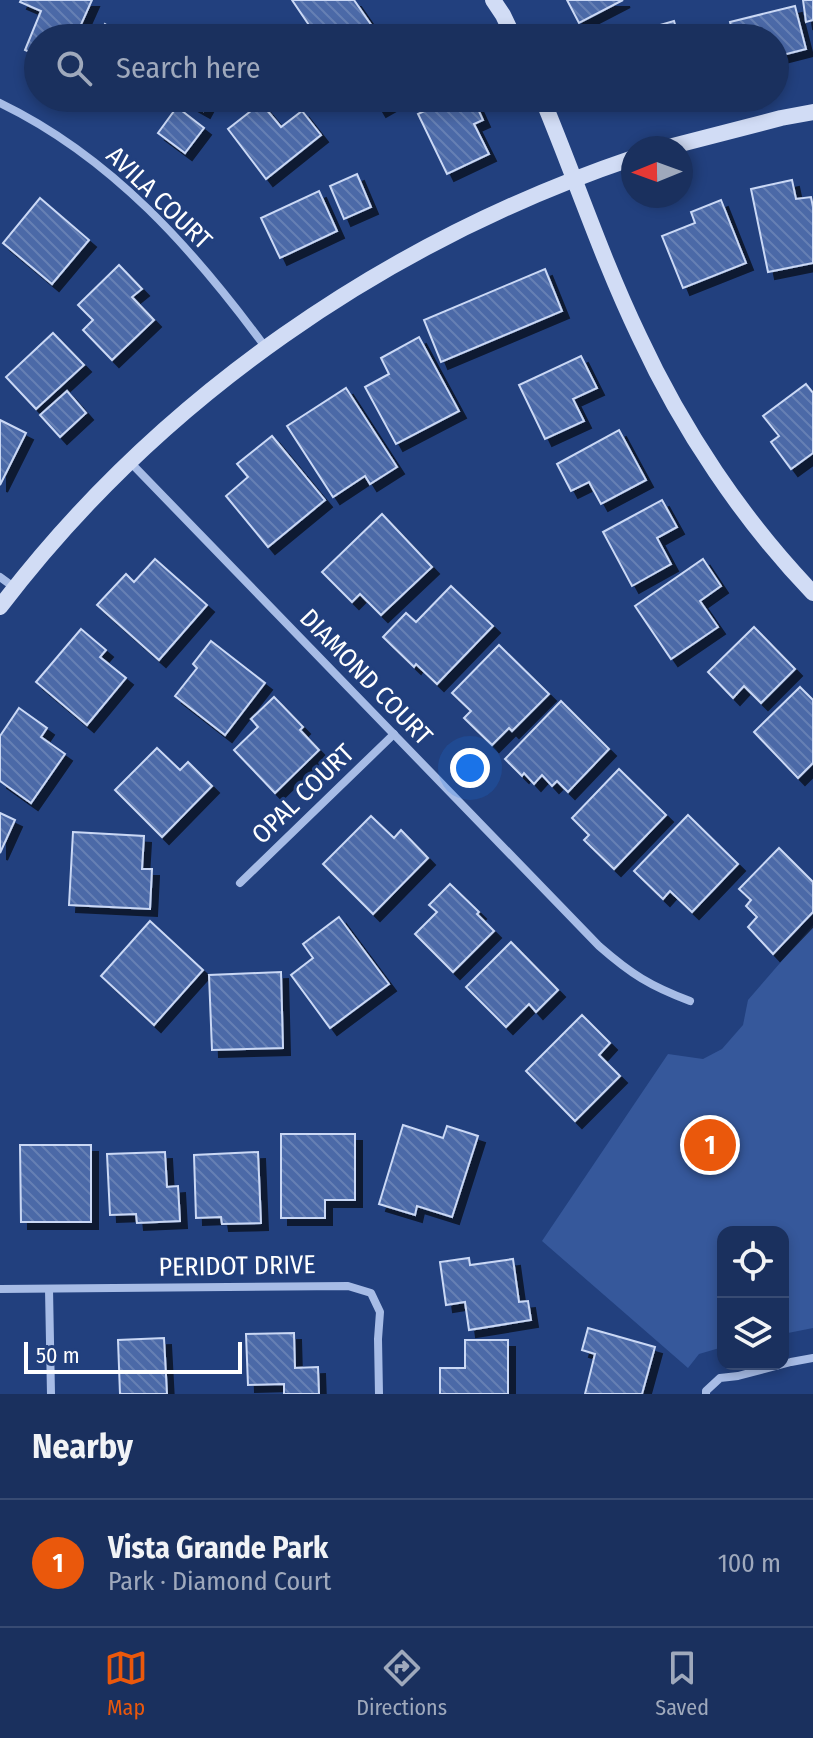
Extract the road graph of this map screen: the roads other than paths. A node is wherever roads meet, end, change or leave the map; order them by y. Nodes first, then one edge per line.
1 (493, 0) edge
2 (507, 24) edge
3 (0, 103) edge
4 (548, 112) edge
5 (813, 112) edge
6 (693, 141) edge
7 (621, 162) edge
8 (575, 178) junction
9 (266, 348) junction
10 (130, 462) junction
11 (0, 577) edge
12 (15, 588) junction
13 (813, 593) edge
14 (0, 607) edge
15 (394, 734) junction
16 (240, 883) dead end
17 (690, 1001) dead end
18 (0, 1289) edge
19 (49, 1289) junction
20 (813, 1358) edge
21 (51, 1394) edge
22 (379, 1394) edge
23 (706, 1394) edge

1 - 2 street
3 - 9 street, AVILA COURT
4 - 8 street
5 - 6 street
7 - 8 street
8 - 9 street
8 - 13 street
9 - 10 street
10 - 12 street
10 - 15 street, DIAMOND COURT
11 - 12 street
12 - 14 street
15 - 16 street, OPAL COURT
15 - 17 street, DIAMOND COURT
18 - 19 street, PERIDOT DRIVE
19 - 21 street
19 - 22 street, PERIDOT DRIVE
20 - 23 street

